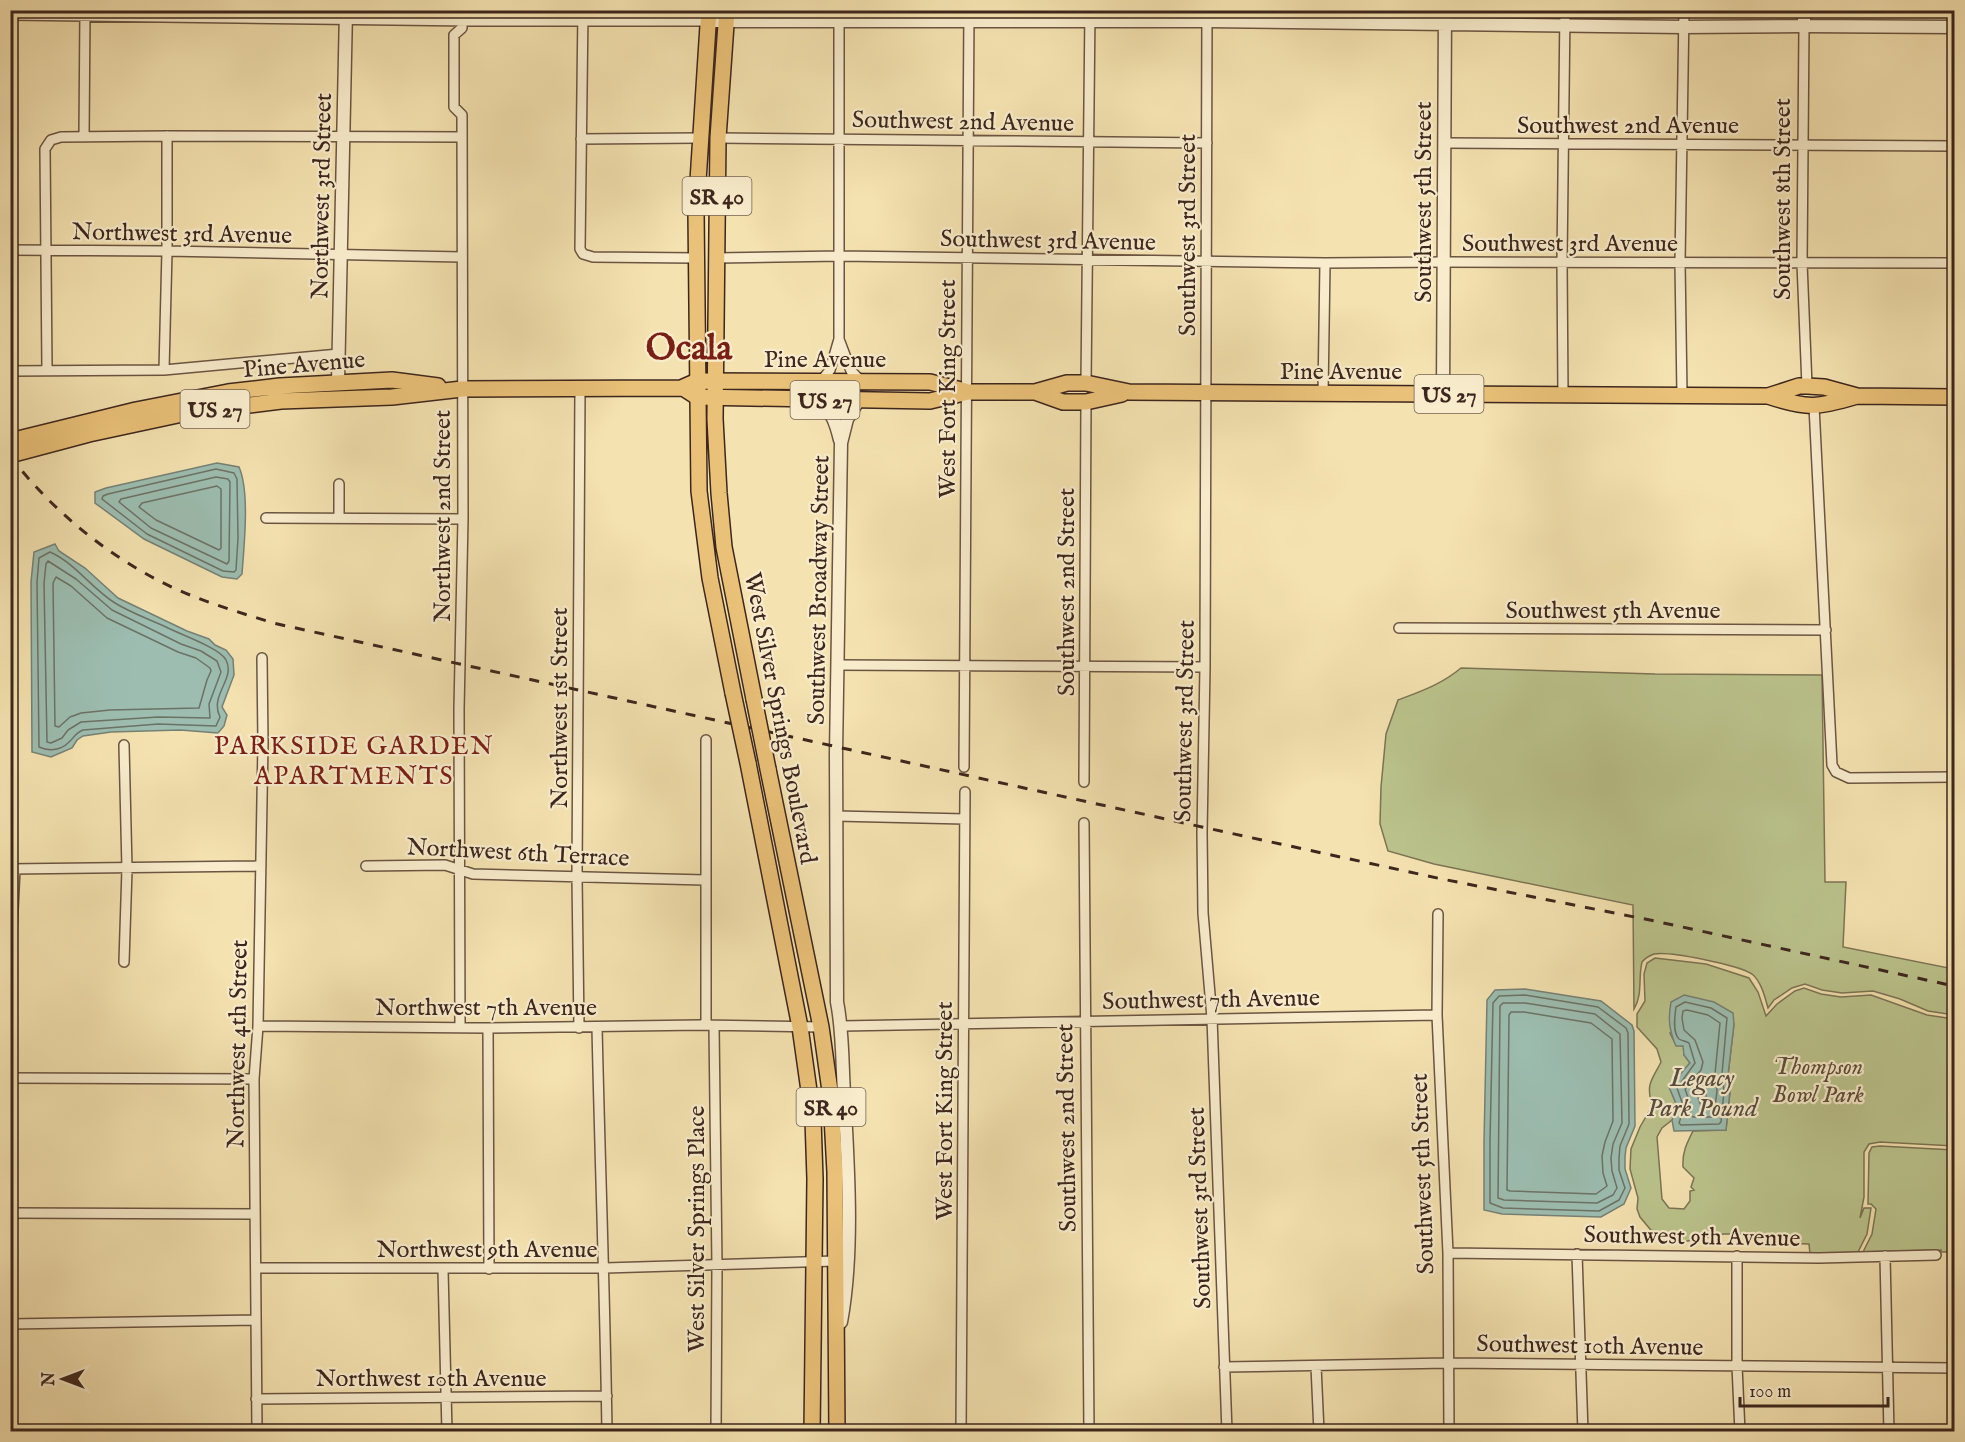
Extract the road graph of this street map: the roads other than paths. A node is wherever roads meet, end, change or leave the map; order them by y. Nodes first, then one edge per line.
1 (582, 10) edge
2 (1445, 10) edge
3 (1564, 10) edge
4 (1683, 10) edge
5 (1804, 10) edge
6 (85, 13) edge
7 (346, 14) edge
8 (10, 15) edge
9 (462, 15) edge
10 (708, 16) edge
11 (727, 16) edge
12 (839, 16) edge
13 (969, 16) edge
14 (1089, 16) edge
15 (1207, 16) edge
16 (1327, 16) edge
17 (583, 21) junction
18 (1445, 24) junction
19 (1565, 25) junction
20 (1804, 26) junction
21 (1683, 27) junction
22 (1954, 27) edge
23 (704, 80) junction
24 (167, 136) junction
25 (343, 136) junction
26 (84, 137) junction
27 (462, 137) junction
28 (699, 138) junction
29 (718, 138) junction
30 (581, 139) junction
31 (840, 139) junction
32 (968, 140) junction
33 (1088, 141) junction
34 (1207, 143) junction
35 (1446, 143) junction
36 (1563, 144) junction
37 (1681, 144) junction
38 (1803, 145) junction
39 (1954, 146) edge
40 (717, 199) junction
41 (46, 249) junction
42 (10, 250) edge
43 (167, 250) junction
44 (342, 256) junction
45 (840, 256) junction
46 (461, 257) junction
47 (695, 258) junction
48 (717, 258) junction
49 (967, 258) junction
50 (1088, 260) junction
51 (1206, 261) junction
52 (1444, 262) junction
53 (1562, 262) junction
54 (1680, 262) junction
55 (1954, 262) edge
56 (1325, 263) junction
57 (1802, 263) junction
58 (839, 339) junction
59 (339, 354) junction
60 (47, 370) junction
61 (164, 370) junction
62 (10, 371) edge
63 (697, 381) junction
64 (716, 381) junction
65 (821, 381) junction
66 (861, 381) junction
67 (338, 382) junction
68 (1086, 383) junction
69 (1807, 386) junction
70 (683, 388) junction
71 (462, 389) junction
72 (580, 389) junction
73 (968, 392) junction
74 (1035, 392) junction
75 (1129, 392) junction
76 (1205, 393) junction
77 (1323, 394) junction
78 (1443, 394) junction
79 (1563, 395) junction
80 (1682, 395) junction
81 (1768, 396) junction
82 (1857, 396) junction
83 (1954, 397) edge
84 (697, 398) junction
85 (716, 398) junction
86 (818, 400) junction
87 (858, 401) junction
88 (1086, 402) junction
89 (1814, 406) junction
90 (39, 440) junction
91 (10, 441) edge
92 (841, 443) junction
93 (10, 455) edge
94 (339, 484) dead end
95 (266, 518) dead end
96 (339, 518) junction
97 (463, 519) junction
98 (1399, 628) dead end
99 (1826, 630) junction
100 (261, 658) dead end
101 (838, 665) junction
102 (966, 666) junction
103 (1085, 667) junction
104 (1205, 667) junction
105 (706, 740) dead end
106 (124, 745) dead end
107 (964, 767) dead end
108 (1954, 777) edge
109 (1084, 782) dead end
110 (965, 792) dead end
111 (836, 816) junction
112 (966, 819) junction
113 (1084, 823) dead end
114 (260, 866) junction
115 (366, 866) dead end
116 (13, 869) edge
117 (127, 869) junction
118 (460, 871) junction
119 (577, 877) junction
120 (705, 880) junction
121 (1438, 915) dead end
122 (124, 962) dead end
123 (10, 971) edge
124 (1437, 1015) junction
125 (1212, 1018) junction
126 (1084, 1021) junction
127 (964, 1024) junction
128 (710, 1025) junction
129 (258, 1026) junction
130 (842, 1026) junction
131 (597, 1027) junction
132 (800, 1027) junction
133 (820, 1027) junction
134 (460, 1028) junction
135 (488, 1028) junction
136 (579, 1028) junction
137 (10, 1078) edge
138 (254, 1079) junction
139 (10, 1214) edge
140 (254, 1214) junction
141 (1448, 1252) junction
142 (1577, 1254) junction
143 (1936, 1255) dead end
144 (1737, 1256) junction
145 (1885, 1256) junction
146 (835, 1261) junction
147 (815, 1262) junction
148 (717, 1266) junction
149 (256, 1269) junction
150 (443, 1269) junction
151 (489, 1269) junction
152 (605, 1269) junction
153 (256, 1320) junction
154 (10, 1324) edge
155 (836, 1348) junction
156 (1448, 1363) junction
157 (1582, 1364) junction
158 (1316, 1366) junction
159 (1737, 1366) junction
160 (1224, 1367) junction
161 (1886, 1367) junction
162 (1954, 1368) edge
163 (813, 1373) junction
164 (607, 1396) junction
165 (446, 1397) junction
166 (256, 1399) junction
167 (122, 1431) edge
168 (147, 1431) edge
169 (256, 1431) edge
170 (447, 1431) edge
171 (607, 1431) edge
172 (716, 1431) edge
173 (812, 1431) edge
174 (819, 1431) edge
175 (837, 1431) edge
176 (961, 1431) edge
177 (1089, 1431) edge
178 (1227, 1431) edge
179 (1319, 1431) edge
180 (1449, 1431) edge
181 (1583, 1431) edge
182 (1740, 1431) edge
183 (1889, 1431) edge

1 - 17 street
2 - 18 street, Southwest 5th Street
3 - 19 street
4 - 21 street
5 - 20 street, Southwest 8th Street
6 - 7 street
6 - 8 street
6 - 26 street
7 - 9 street
7 - 25 street, Northwest 3rd Street
9 - 17 street
9 - 27 street, Northwest 2nd Street
10 - 11 street
10 - 17 street
10 - 23 main road, West Silver Springs Boulevard / SR 40
11 - 12 street
11 - 29 main road, West Silver Springs Boulevard / SR 40
12 - 13 street
12 - 31 street
13 - 14 street
13 - 32 street, West Fort King Street
14 - 15 street
14 - 33 street
15 - 16 street
15 - 34 street, Southwest 3rd Street
16 - 18 street
17 - 30 street
18 - 19 street
18 - 35 street, Southwest 5th Street
19 - 21 street
19 - 36 street
20 - 21 street
20 - 22 street
20 - 38 street, Southwest 8th Street
21 - 37 street
23 - 28 main road, West Silver Springs Boulevard / SR 40
23 - 29 main road
24 - 25 street
24 - 26 street
24 - 43 street
25 - 27 street
25 - 44 street, Northwest 3rd Street
26 - 41 street
27 - 46 street, Northwest 2nd Street
28 - 30 street
28 - 40 main road
28 - 47 main road, West Silver Springs Boulevard / SR 40
29 - 31 street, Southwest 2nd Avenue
29 - 40 main road, West Silver Springs Boulevard / SR 40
30 - 47 street
31 - 32 street, Southwest 2nd Avenue
31 - 45 street
32 - 33 street, Southwest 2nd Avenue
32 - 49 street, West Fort King Street
33 - 34 street, Southwest 2nd Avenue
33 - 50 street
34 - 51 street, Southwest 3rd Street
35 - 36 street, Southwest 2nd Avenue
35 - 52 street, Southwest 5th Street
36 - 37 street, Southwest 2nd Avenue
36 - 53 street
37 - 38 street, Southwest 2nd Avenue
37 - 54 street
38 - 39 street, Southwest 2nd Avenue
38 - 57 street, Southwest 8th Street
40 - 48 main road, West Silver Springs Boulevard / SR 40
41 - 42 street, Northwest 3rd Avenue
41 - 43 street, Northwest 3rd Avenue
41 - 60 street
43 - 44 street, Northwest 3rd Avenue
43 - 61 street
44 - 46 street, Northwest 3rd Avenue
44 - 59 street, Northwest 3rd Street
45 - 48 street, Southwest 3rd Avenue
45 - 49 street, Southwest 3rd Avenue
45 - 58 street
46 - 71 street, Northwest 2nd Street
47 - 63 main road, West Silver Springs Boulevard / SR 40
48 - 64 main road, West Silver Springs Boulevard / SR 40
49 - 50 street, Southwest 3rd Avenue
49 - 73 street, West Fort King Street
50 - 51 street, Southwest 3rd Avenue
50 - 68 street
51 - 56 street, Southwest 3rd Avenue
51 - 76 street, Southwest 3rd Street
52 - 53 street, Southwest 3rd Avenue
52 - 56 street, Southwest 3rd Avenue
52 - 78 street, Southwest 5th Street
53 - 54 street, Southwest 3rd Avenue
53 - 79 street
54 - 57 street, Southwest 3rd Avenue
54 - 80 street
55 - 57 street, Southwest 3rd Avenue
56 - 77 street
57 - 69 street, Southwest 8th Street
58 - 65 street
58 - 66 street
59 - 61 street
59 - 67 street, Northwest 3rd Street
60 - 61 street
60 - 62 street
63 - 64 main road, Pine Avenue / US 27
63 - 70 main road, Pine Avenue / US 27
63 - 84 main road, West Silver Springs Boulevard / SR 40
64 - 65 main road, Pine Avenue / US 27
64 - 85 main road, West Silver Springs Boulevard / SR 40
65 - 66 main road, Pine Avenue / US 27
66 - 73 main road, Pine Avenue / US 27
67 - 71 main road, Pine Avenue / US 27
67 - 90 main road, Pine Avenue / US 27
68 - 74 main road, Pine Avenue / US 27
68 - 75 main road, Pine Avenue / US 27
69 - 81 main road, Pine Avenue / US 27
69 - 82 main road, Pine Avenue / US 27
70 - 72 main road, Pine Avenue / US 27
70 - 84 main road
71 - 72 main road, Pine Avenue / US 27
71 - 90 main road, Pine Avenue / US 27
71 - 97 street, Northwest 2nd Street
72 - 119 street, Northwest 1st Street
73 - 74 main road, Pine Avenue / US 27
73 - 87 main road, Pine Avenue / US 27
73 - 102 street, West Fort King Street
74 - 88 main road, Pine Avenue / US 27
75 - 76 main road, Pine Avenue / US 27
75 - 88 main road, Pine Avenue / US 27
76 - 77 main road, Pine Avenue / US 27
76 - 104 street, Southwest 3rd Street
77 - 78 main road, Pine Avenue / US 27
78 - 79 main road, Pine Avenue / US 27
79 - 80 main road, Pine Avenue / US 27
80 - 81 main road, Pine Avenue / US 27
81 - 89 main road, Pine Avenue / US 27
82 - 83 main road, Pine Avenue / US 27
82 - 89 main road, Pine Avenue / US 27
84 - 85 main road, Pine Avenue / US 27
84 - 132 main road, West Silver Springs Boulevard / SR 40, bridge
85 - 86 main road, Pine Avenue / US 27
85 - 133 main road, West Silver Springs Boulevard / SR 40, bridge
86 - 87 main road, Pine Avenue / US 27
86 - 92 street, Southwest Broadway Street
87 - 92 street, Southwest Broadway Street
88 - 103 street, Southwest 2nd Street
89 - 99 street
90 - 91 main road, Pine Avenue / US 27
90 - 93 main road, Pine Avenue / US 27
92 - 101 street, Southwest Broadway Street
94 - 96 street
95 - 96 street
96 - 97 street
97 - 118 street, Northwest 2nd Street
98 - 99 street, Southwest 5th Avenue
99 - 108 street
100 - 114 street, Northwest 4th Street
101 - 102 street
101 - 111 street, Southwest Broadway Street
102 - 103 street
102 - 107 street, West Fort King Street
103 - 104 street
103 - 109 street, Southwest 2nd Street
104 - 125 street, Southwest 3rd Street
105 - 120 street, West Silver Springs Place
106 - 117 street
110 - 112 street, West Fort King Street
111 - 112 street
111 - 130 street, Southwest Broadway Street
112 - 127 street, West Fort King Street
113 - 126 street, Southwest 2nd Street
114 - 117 street
114 - 129 street, Northwest 4th Street
115 - 118 street, Northwest 6th Terrace
116 - 117 street
116 - 123 street
117 - 122 street
118 - 119 street, Northwest 6th Terrace
118 - 134 street, Northwest 2nd Street
119 - 120 street, Northwest 6th Terrace
119 - 136 street, Northwest 1st Street
120 - 128 street, West Silver Springs Place
121 - 124 street, Southwest 5th Street
124 - 125 street, Southwest 7th Avenue
124 - 141 street, Southwest 5th Street
125 - 126 street, Southwest 7th Avenue
125 - 160 street, Southwest 3rd Street
126 - 127 street, Southwest 7th Avenue
126 - 177 street, Southwest 2nd Street
127 - 130 street, Southwest 7th Avenue
127 - 176 street, West Fort King Street
128 - 131 street, Northwest 7th Avenue
128 - 132 street
128 - 148 street, West Silver Springs Place
129 - 134 street, Northwest 7th Avenue
129 - 138 street, Northwest 4th Street
130 - 155 street, Southwest Broadway Street
131 - 136 street, Northwest 7th Avenue
131 - 152 street
132 - 133 street
132 - 147 main road, West Silver Springs Boulevard / SR 40
133 - 146 main road, West Silver Springs Boulevard / SR 40
134 - 135 street, Northwest 7th Avenue
135 - 136 street, Northwest 7th Avenue
135 - 151 street
137 - 138 street
138 - 140 street, Northwest 4th Street
139 - 140 street
140 - 149 street, Northwest 4th Street
141 - 142 street, Southwest 9th Avenue
141 - 156 street, Southwest 5th Street
142 - 144 street, Southwest 9th Avenue
142 - 157 street
143 - 145 street, Southwest 9th Avenue
144 - 145 street, Southwest 9th Avenue
144 - 159 street
145 - 161 street
146 - 147 street
146 - 155 main road, West Silver Springs Boulevard / SR 40
147 - 148 street
147 - 163 main road, West Silver Springs Boulevard / SR 40
148 - 152 street, Northwest 9th Avenue
148 - 172 street, West Silver Springs Place
149 - 150 street, Northwest 9th Avenue
149 - 153 street, Northwest 4th Street
150 - 151 street, Northwest 9th Avenue
150 - 165 street
151 - 152 street, Northwest 9th Avenue
152 - 164 street
153 - 154 street
153 - 166 street, Northwest 4th Street
155 - 175 main road, West Silver Springs Boulevard / SR 40
156 - 157 street, Southwest 10th Avenue
156 - 158 street, Southwest 10th Avenue
156 - 180 street, Southwest 5th Street
157 - 159 street, Southwest 10th Avenue
157 - 181 street
158 - 160 street, Southwest 10th Avenue
158 - 179 street
159 - 161 street, Southwest 10th Avenue
159 - 182 street
160 - 178 street, Southwest 3rd Street
161 - 162 street, Southwest 10th Avenue
161 - 183 street
163 - 173 main road, West Silver Springs Boulevard / SR 40
163 - 174 main road
164 - 165 street, Northwest 10th Avenue
164 - 171 street
165 - 166 street, Northwest 10th Avenue
165 - 170 street
166 - 169 street, Northwest 4th Street
167 - 168 street

